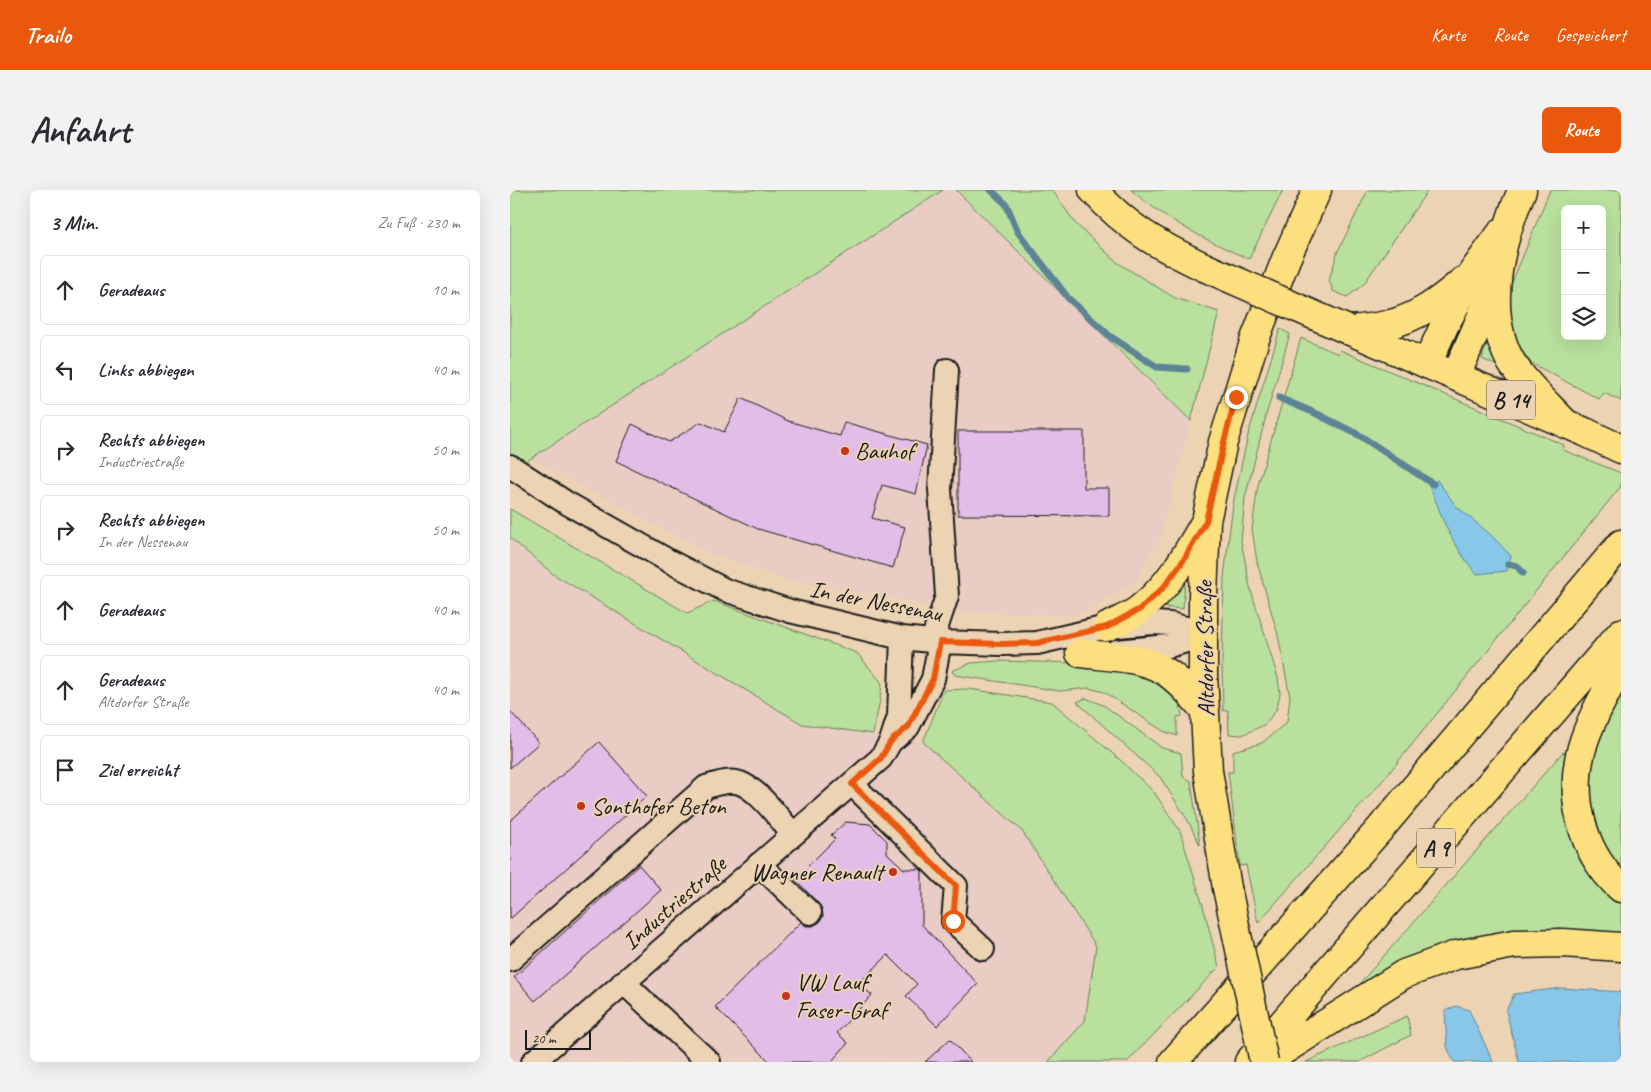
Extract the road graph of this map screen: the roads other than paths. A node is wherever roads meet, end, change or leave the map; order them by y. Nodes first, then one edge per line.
1 (1093, 190) edge
2 (1317, 190) edge
3 (1522, 190) edge
4 (1485, 278) junction
5 (1348, 330) junction
6 (1427, 364) junction
7 (948, 370) dead end
8 (1456, 376) junction
9 (1575, 428) junction
10 (1621, 449) edge
11 (510, 466) edge
12 (1206, 521) junction
13 (1621, 544) edge
14 (1107, 627) junction
15 (1621, 633) edge
16 (1204, 636) junction
17 (902, 638) junction
18 (936, 641) junction
19 (1037, 643) junction
20 (1080, 653) junction
21 (1621, 665) edge
22 (1205, 710) junction
23 (891, 741) junction
24 (852, 784) junction
25 (793, 834) junction
26 (759, 864) junction
27 (1621, 888) edge
28 (810, 913) dead end
29 (1621, 947) edge
30 (983, 949) dead end
31 (510, 960) edge
32 (624, 982) junction
33 (533, 1062) edge
34 (708, 1062) edge
35 (1173, 1062) edge
36 (1249, 1062) edge
37 (1265, 1062) edge

1 - 5 main road, bridge
2 - 12 main road, Altdorfer Straße
3 - 4 main road
4 - 5 main road
4 - 6 main road
4 - 8 main road
4 - 9 main road
5 - 6 main road
6 - 8 main road, B 14
7 - 18 street, Industriestraße
8 - 9 main road, B 14
9 - 10 main road, B 14
11 - 17 street, In der Nessenau
12 - 14 main road
12 - 16 main road, Altdorfer Straße
13 - 35 main road, A 9
14 - 16 street, In der Nessenau
14 - 19 street, In der Nessenau
15 - 36 main road, A 9
16 - 20 street, In der Nessenau
16 - 22 main road, Altdorfer Straße
17 - 18 street, In der Nessenau
17 - 23 street, Industriestraße
18 - 19 street, In der Nessenau
18 - 23 street, Industriestraße
19 - 20 street, In der Nessenau
20 - 22 main road
21 - 27 main road
22 - 37 main road, Altdorfer Straße, bridge
23 - 24 street, Industriestraße
24 - 25 street, Industriestraße
24 - 30 street
25 - 26 street, Industriestraße
25 - 31 street
26 - 28 street
26 - 32 street, Industriestraße
29 - 37 main road
32 - 33 street, Industriestraße
32 - 34 street

